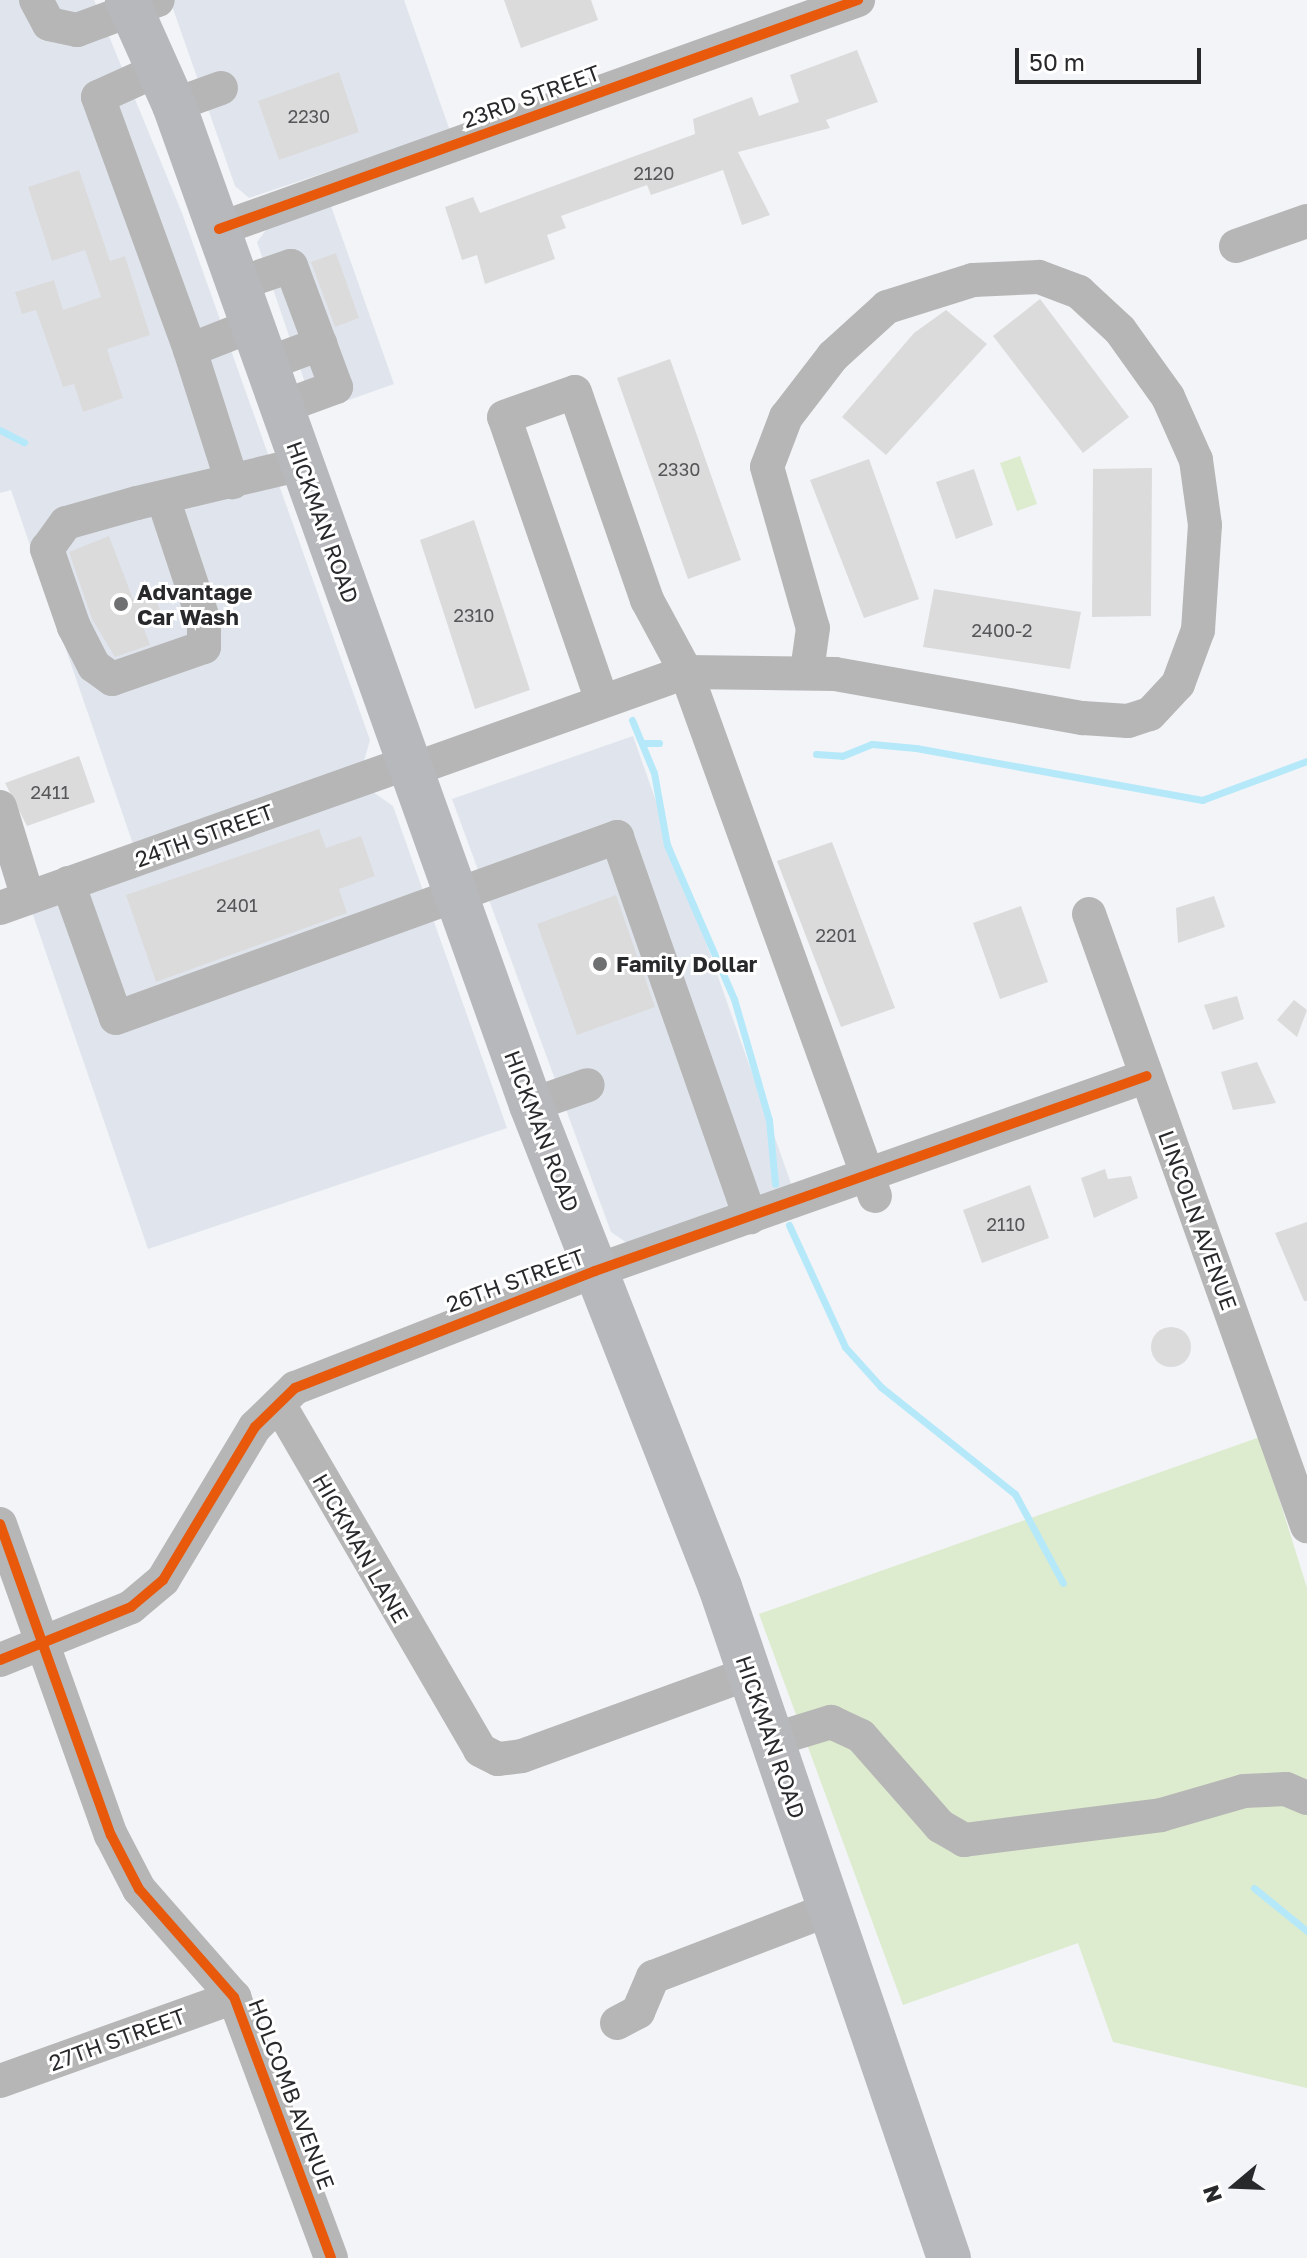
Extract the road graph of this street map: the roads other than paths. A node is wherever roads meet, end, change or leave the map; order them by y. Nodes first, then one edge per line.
1 (36, 0) edge
2 (858, 0) edge
3 (137, 3) edge
4 (167, 87) junction
5 (221, 88) dead end
6 (1307, 221) edge
7 (219, 229) junction
8 (1236, 246) dead end
9 (238, 284) junction
10 (260, 344) junction
11 (320, 344) junction
12 (190, 350) junction
13 (282, 407) junction
14 (302, 464) junction
15 (232, 482) junction
16 (163, 498) junction
17 (807, 671) junction
18 (686, 672) junction
19 (602, 701) junction
20 (410, 766) junction
21 (0, 807) edge
22 (68, 883) junction
23 (455, 895) junction
24 (14, 903) edge
25 (1089, 914) dead end
26 (1147, 1076) junction
27 (588, 1085) dead end
28 (531, 1105) junction
29 (870, 1185) junction
30 (750, 1217) junction
31 (595, 1271) junction
32 (279, 1404) junction
33 (0, 1524) edge
34 (1307, 1526) edge
35 (43, 1645) junction
36 (0, 1660) edge
37 (750, 1673) junction
38 (772, 1740) junction
39 (1307, 1798) edge
40 (830, 1909) junction
41 (234, 1997) junction
42 (617, 2023) dead end
43 (0, 2081) edge
44 (331, 2258) edge
45 (949, 2258) edge

1 - 3 street
2 - 7 street, 23RD STREET
3 - 4 main road, HICKMAN ROAD
4 - 5 street
4 - 7 main road, HICKMAN ROAD
4 - 12 street
6 - 8 street
7 - 9 main road, HICKMAN ROAD
9 - 10 main road, HICKMAN ROAD
9 - 11 street
10 - 11 street
10 - 12 street
10 - 13 main road, HICKMAN ROAD
11 - 13 street
12 - 15 street
13 - 14 main road, HICKMAN ROAD
14 - 15 street
14 - 20 main road, HICKMAN ROAD
15 - 16 street
16 - 16 street
17 - 17 street, 24TH STREET
17 - 18 street, 24TH STREET
18 - 19 street, 24TH STREET
18 - 19 street
18 - 29 street
19 - 20 street, 24TH STREET
20 - 22 street, 24TH STREET
20 - 23 main road, HICKMAN ROAD
21 - 24 street
22 - 23 street
22 - 24 street, 24TH STREET
23 - 28 main road, HICKMAN ROAD
23 - 30 street
25 - 26 street, LINCOLN AVENUE
26 - 29 street, 26TH STREET
26 - 34 street, LINCOLN AVENUE
27 - 28 street
28 - 31 main road, HICKMAN ROAD
29 - 30 street, 26TH STREET
30 - 31 street, 26TH STREET
31 - 32 street, 26TH STREET
31 - 37 main road, HICKMAN ROAD
32 - 35 street, 26TH STREET
32 - 37 street, HICKMAN LANE
33 - 35 street, HOLCOMB AVENUE
35 - 36 street, 26TH STREET
35 - 41 street, HOLCOMB AVENUE
37 - 38 main road, HICKMAN ROAD
38 - 39 street
38 - 40 main road, HICKMAN ROAD
40 - 42 street
40 - 45 main road, HICKMAN ROAD
41 - 43 street, 27TH STREET
41 - 44 street, HOLCOMB AVENUE

